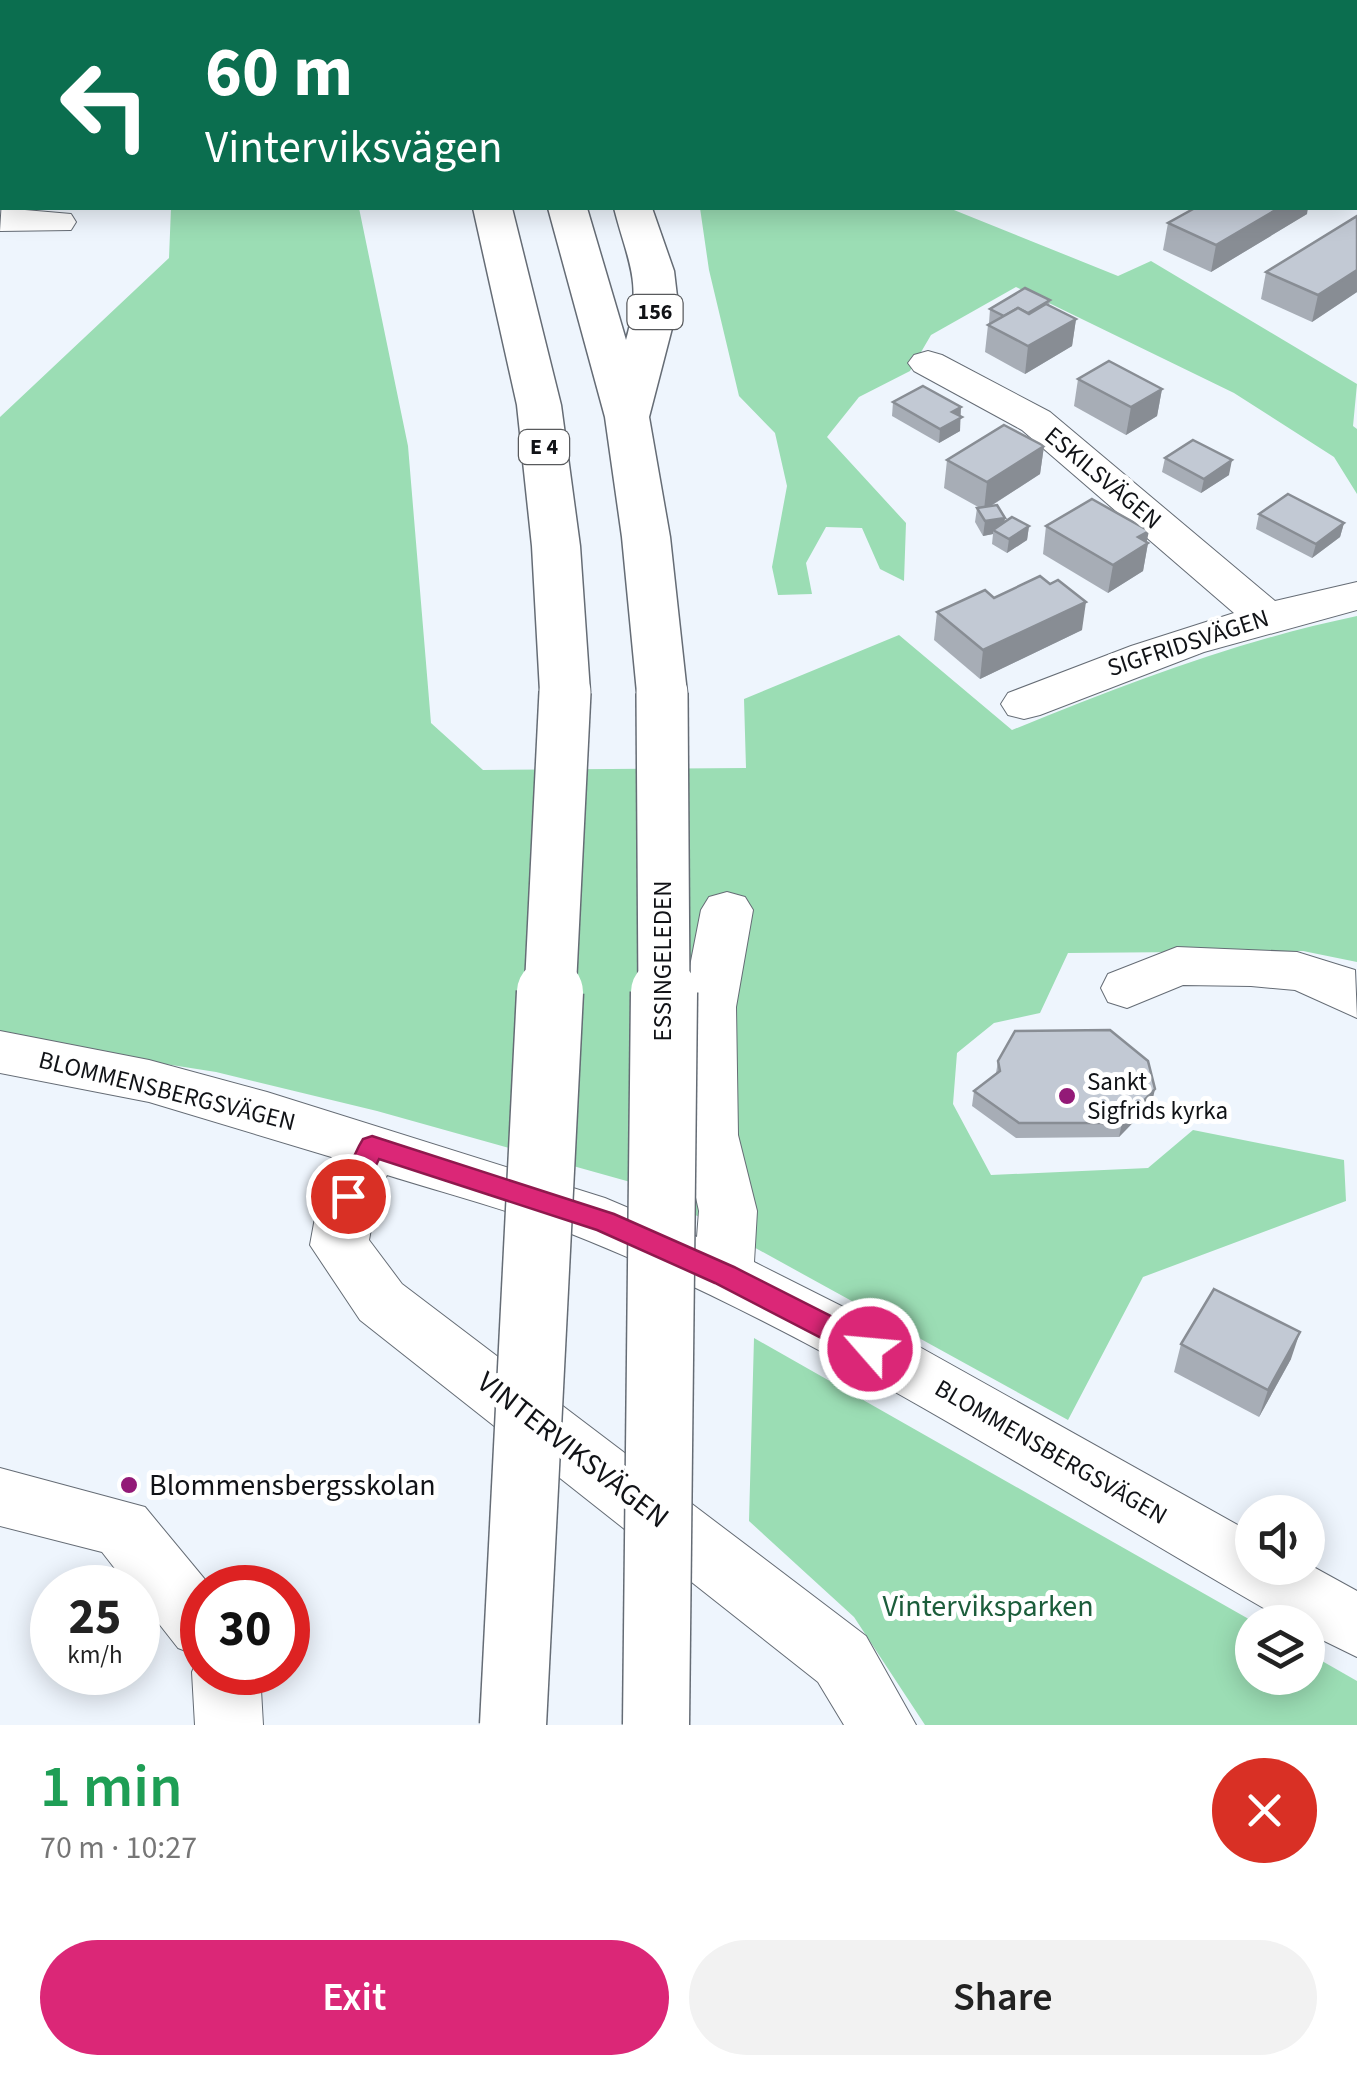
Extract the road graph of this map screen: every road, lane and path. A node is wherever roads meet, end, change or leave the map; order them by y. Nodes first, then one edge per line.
1 (14, 210) edge
2 (492, 210) edge
3 (568, 210) edge
4 (633, 210) edge
5 (58, 222) dead end
6 (928, 363) dead end
7 (628, 417) junction
8 (1357, 596) edge
9 (1264, 616) junction
10 (1024, 704) dead end
11 (727, 910) dead end
12 (1127, 988) dead end
13 (1357, 998) edge
14 (0, 1052) edge
15 (372, 1146) junction
16 (724, 1275) junction
17 (0, 1497) edge
18 (1235, 1557) edge
19 (1285, 1585) edge
20 (180, 1599) edge
21 (1357, 1626) edge
22 (227, 1695) edge
23 (229, 1725) edge
24 (513, 1725) edge
25 (656, 1725) edge
26 (882, 1725) edge

1 - 5 street
2 - 24 highway, E 4, bridge
3 - 7 highway, ESSINGELEDEN
4 - 7 highway, 156
6 - 9 street, ESKILSVÄGEN
7 - 25 highway, ESSINGELEDEN, bridge
8 - 9 street, SIGFRIDSVÄGEN
9 - 10 street, SIGFRIDSVÄGEN
11 - 16 street
12 - 13 street
14 - 15 street, BLOMMENSBERGSVÄGEN
15 - 16 street, BLOMMENSBERGSVÄGEN
15 - 26 street, VINTERVIKSVÄGEN
16 - 18 street, BLOMMENSBERGSVÄGEN
17 - 20 street
19 - 21 street, BLOMMENSBERGSVÄGEN
22 - 23 street

